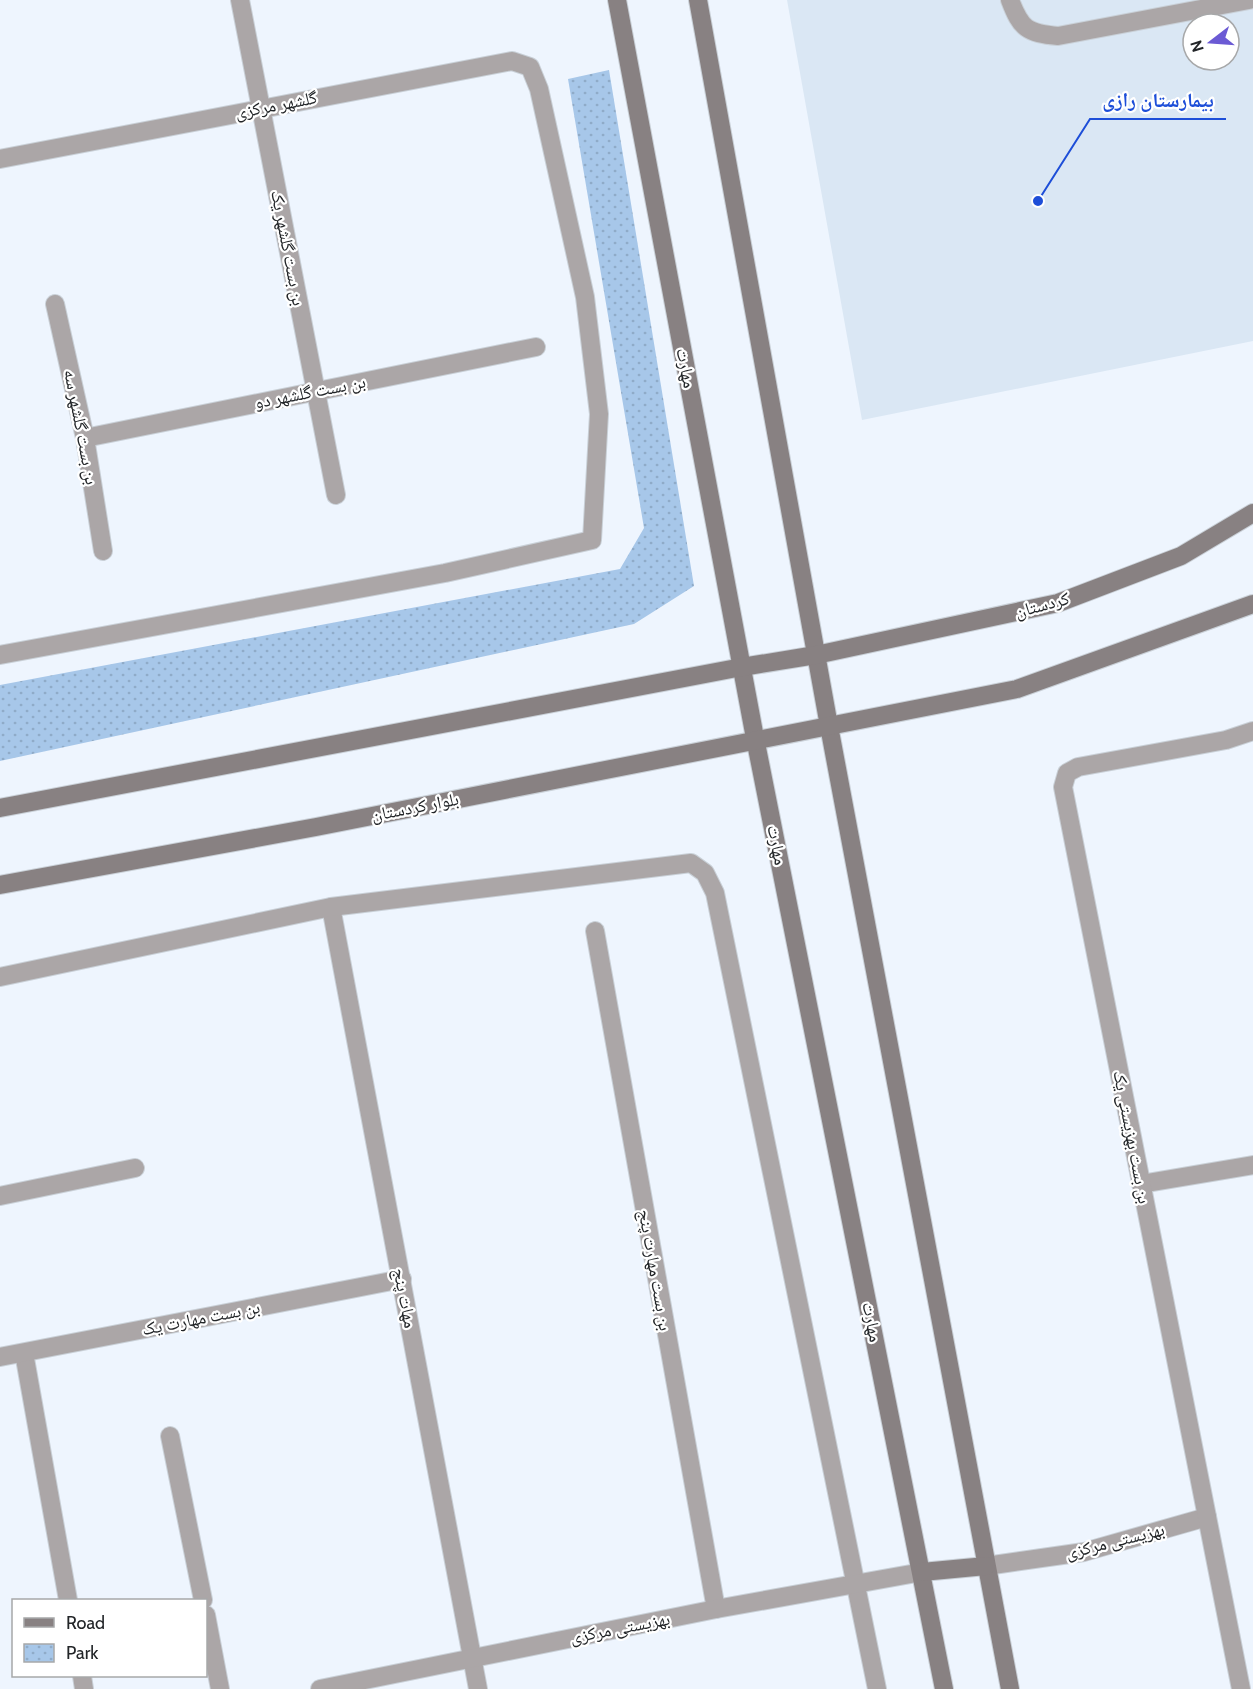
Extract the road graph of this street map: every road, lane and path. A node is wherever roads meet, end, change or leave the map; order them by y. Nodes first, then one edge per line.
1 (240, 0) edge
2 (617, 0) edge
3 (698, 0) edge
4 (1010, 0) edge
5 (1249, 0) edge
6 (261, 107) junction
7 (0, 159) edge
8 (56, 304) dead end
9 (536, 347) dead end
10 (316, 391) junction
11 (85, 438) junction
12 (336, 495) dead end
13 (1253, 513) edge
14 (103, 551) dead end
15 (1253, 604) edge
16 (0, 655) edge
17 (816, 656) junction
18 (742, 667) junction
19 (829, 726) junction
20 (1253, 731) edge
21 (755, 738) junction
22 (0, 808) edge
23 (0, 885) edge
24 (331, 908) junction
25 (595, 931) dead end
26 (0, 977) edge
27 (1253, 1165) edge
28 (135, 1168) dead end
29 (1141, 1184) junction
30 (0, 1196) edge
31 (402, 1279) junction
32 (24, 1353) junction
33 (0, 1357) edge
34 (170, 1436) dead end
35 (1208, 1517) junction
36 (986, 1566) junction
37 (922, 1572) junction
38 (856, 1585) junction
39 (68, 1599) edge
40 (202, 1599) edge
41 (716, 1609) junction
42 (207, 1621) edge
43 (473, 1658) junction
44 (220, 1689) edge
45 (320, 1689) edge
46 (478, 1689) edge
47 (876, 1689) edge
48 (944, 1689) edge
49 (1010, 1689) edge
50 (1241, 1689) edge

1 - 6 street, بن بست گلشهر یک
2 - 18 main road, مهارت
3 - 17 main road
4 - 5 street
6 - 7 street, گلشهر مرکزی
6 - 10 street, بن بست گلشهر یک
6 - 16 street, گلشهر مرکزی
8 - 11 street, بن بست گلشهر سه
9 - 10 street, بن بست گلشهر دو
10 - 11 street, بن بست گلشهر دو
10 - 12 street, بن بست گلشهر یک
11 - 14 street, بن بست گلشهر سه
13 - 17 main road, کردستان
15 - 19 main road
17 - 18 main road
17 - 19 main road
18 - 21 main road, مهارت
18 - 22 main road
19 - 21 main road, بلوار کردستان
19 - 36 main road
20 - 29 street, بن بست بهزیستی یک
21 - 23 main road, بلوار کردستان
21 - 37 main road, مهارت
24 - 26 street
24 - 31 street, مهات پنج
24 - 38 street
25 - 41 street, بن بست مهارت پنج
27 - 29 street
28 - 30 street
29 - 35 street, بن بست بهزیستی یک
31 - 32 street, بن بست مهارت یک
31 - 43 street, مهات پنج
32 - 33 street, بن بست مهارت یک
32 - 39 street
34 - 40 street
35 - 36 street, بهزیستی مرکزی
35 - 50 street, بن بست بهزیستی یک
36 - 37 main road
36 - 49 main road
37 - 38 street, بهزیستی مرکزی
37 - 48 main road, مهارت
38 - 41 street, بهزیستی مرکزی
38 - 47 street
41 - 43 street, بهزیستی مرکزی
42 - 44 street
43 - 45 street, بهزیستی مرکزی
43 - 46 street, مهات پنج

